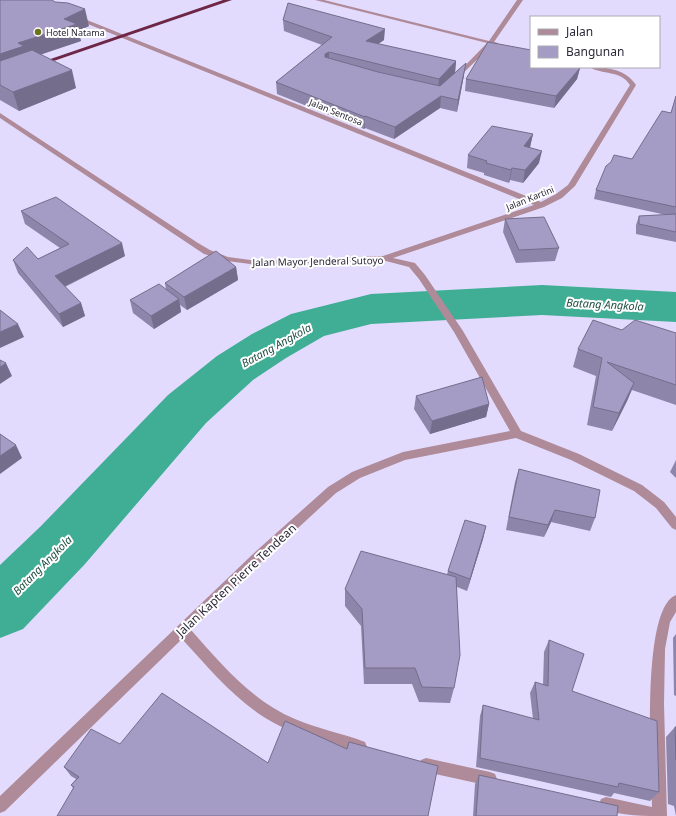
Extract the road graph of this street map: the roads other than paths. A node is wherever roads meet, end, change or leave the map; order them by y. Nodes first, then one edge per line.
1 (229, 0) edge
2 (318, 0) edge
3 (520, 0) edge
4 (67, 14) edge
5 (124, 36) junction
6 (491, 42) junction
7 (502, 45) edge
8 (29, 68) edge
9 (596, 68) edge
10 (453, 82) edge
11 (0, 115) edge
12 (541, 205) junction
13 (382, 258) junction
14 (517, 434) junction
15 (676, 525) edge
16 (676, 601) edge
17 (182, 630) junction
18 (369, 750) edge
19 (411, 761) edge
20 (501, 781) edge
21 (591, 801) edge
22 (0, 806) edge
23 (659, 816) edge

1 - 5 highway
2 - 6 street
3 - 6 street
4 - 5 street, Jalan Sentosa
5 - 8 highway
5 - 12 street, Jalan Sentosa
6 - 7 street
6 - 10 street
9 - 12 street, Jalan Kartini
11 - 13 street, Jalan Mayor Jenderal Sutoyo
12 - 13 street, Jalan Kartini
13 - 14 street, Jalan Mayor Jenderal Sutoyo
14 - 15 street
14 - 17 street, Jalan Kapten Pierre Tendean
16 - 23 street
17 - 18 street
17 - 22 street, Jalan Kapten Pierre Tendean
19 - 20 street
21 - 23 street

